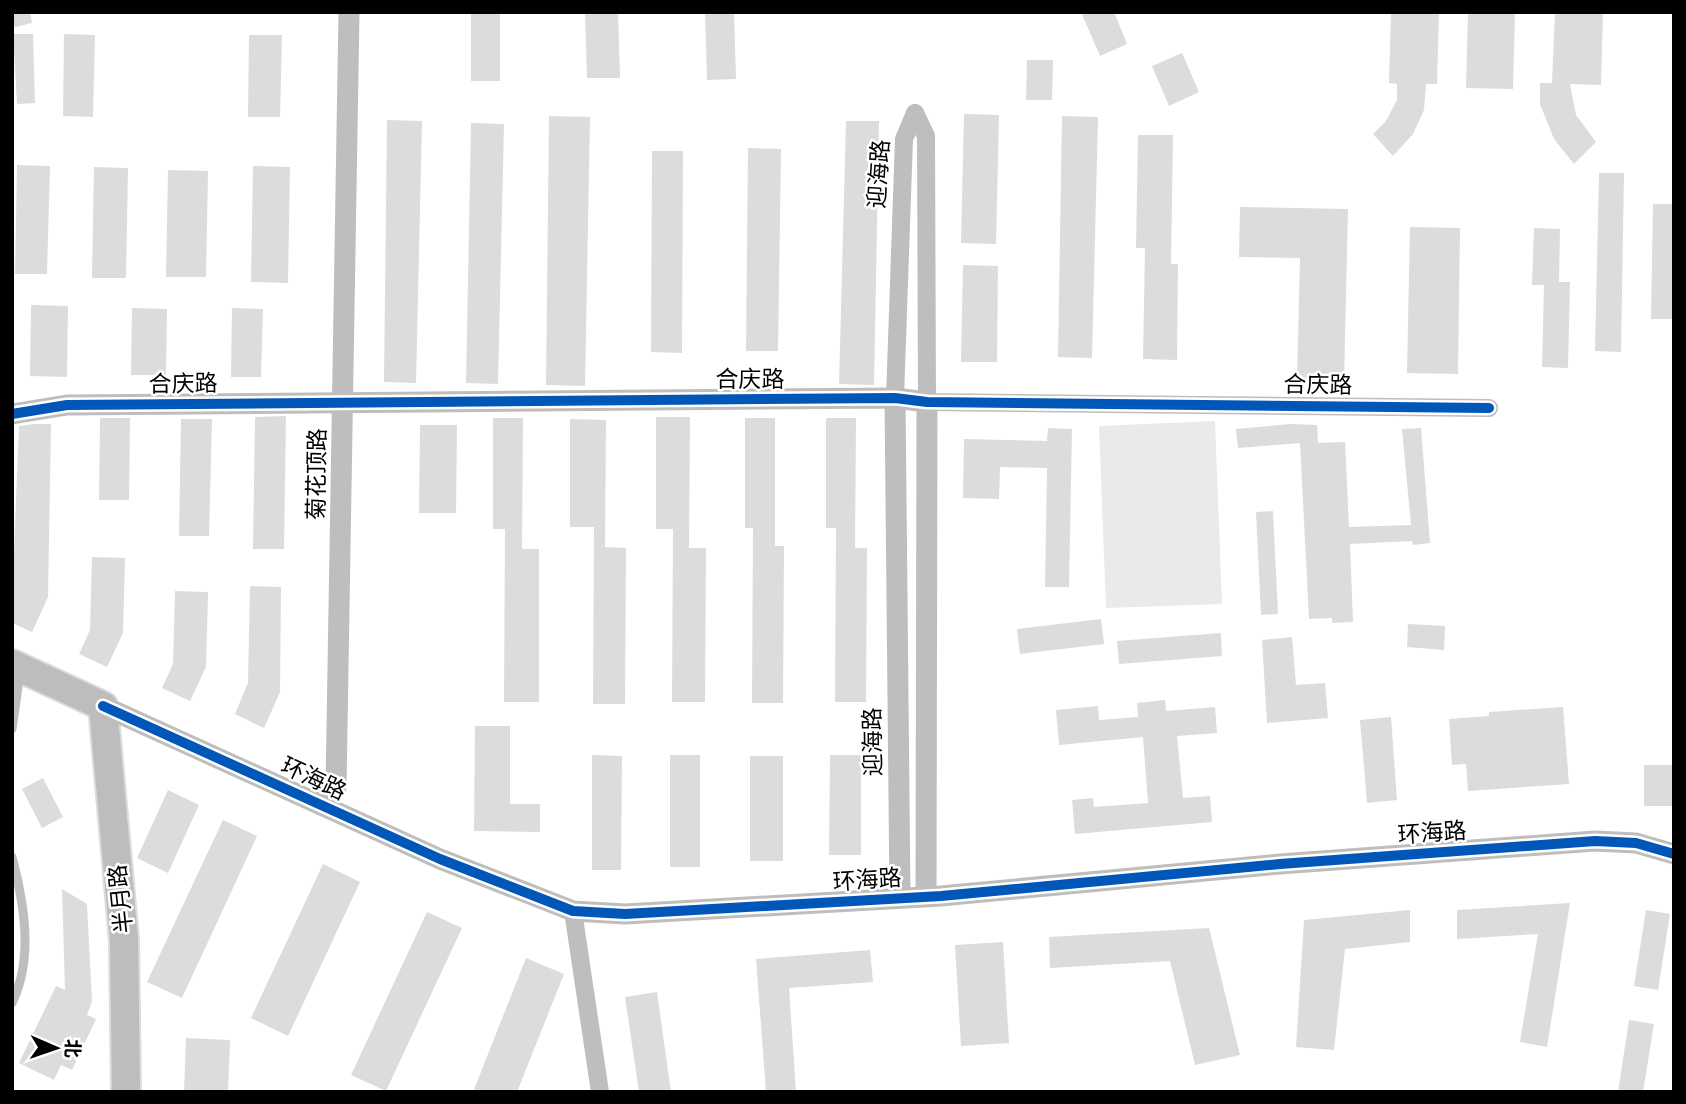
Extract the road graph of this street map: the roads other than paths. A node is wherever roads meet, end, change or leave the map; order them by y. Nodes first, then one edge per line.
1 (349, 12) edge
2 (895, 398) junction
3 (343, 402) junction
4 (927, 402) junction
5 (1489, 408) dead end
6 (12, 414) edge
7 (17, 666) edge
8 (103, 706) junction
9 (12, 729) edge
10 (321, 804) junction
11 (1674, 854) edge
12 (12, 857) edge
13 (926, 896) junction
14 (900, 898) junction
15 (573, 911) junction
16 (12, 1003) edge
17 (126, 1092) edge
18 (600, 1092) edge

1 - 3 street, 菊花顶路
2 - 3 street, 合庆路
2 - 4 street, 合庆路
2 - 4 street, 迎海路
2 - 14 street, 迎海路
3 - 6 street, 合庆路
3 - 10 street, 菊花顶路
4 - 5 street, 合庆路
4 - 13 street, 迎海路
7 - 8 main road, 环海路
7 - 9 lane
8 - 10 street, 环海路
8 - 17 main road, 半月路
10 - 15 street, 环海路
11 - 13 street, 环海路
12 - 16 lane
13 - 14 street, 环海路
14 - 15 street, 环海路
15 - 18 street

